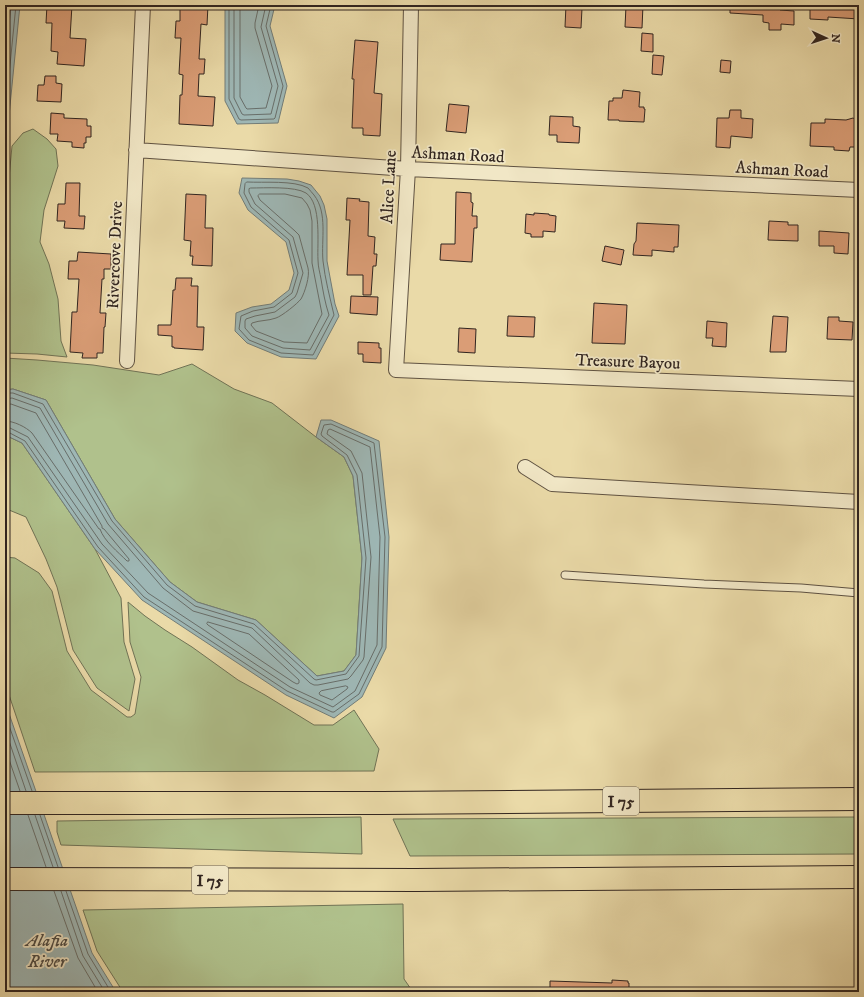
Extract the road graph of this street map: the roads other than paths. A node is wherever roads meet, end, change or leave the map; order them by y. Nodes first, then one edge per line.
1 (143, 5) edge
2 (411, 5) edge
3 (136, 150) junction
4 (408, 170) junction
5 (859, 190) edge
6 (127, 361) dead end
7 (396, 370) joint
8 (859, 389) edge
9 (524, 466) dead end
10 (859, 502) edge
11 (565, 575) dead end
12 (859, 593) edge
13 (859, 799) edge
14 (5, 803) edge
15 (859, 877) edge
16 (5, 879) edge

1 - 3 street
2 - 4 street, Alice Lane
3 - 4 street, Ashman Road
3 - 6 street, Rivercove Drive
4 - 5 street, Ashman Road
4 - 7 street, Alice Lane
7 - 8 street, Treasure Bayou
9 - 10 street
11 - 12 lane
13 - 14 highway, I 75
15 - 16 highway, I 75

